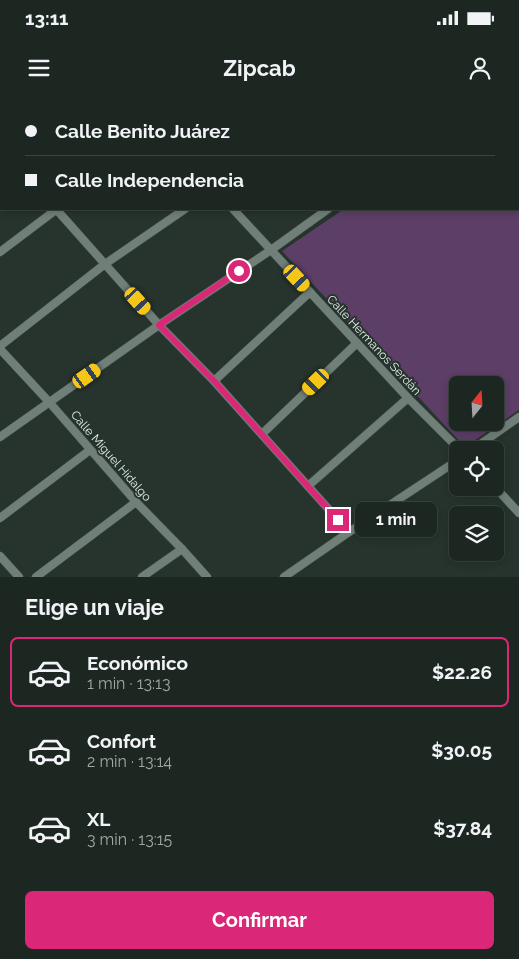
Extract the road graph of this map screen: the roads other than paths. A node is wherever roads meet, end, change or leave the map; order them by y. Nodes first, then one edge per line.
1 (55, 210) edge
2 (57, 210) edge
3 (184, 210) edge
4 (234, 210) edge
5 (327, 210) edge
6 (271, 250) junction
7 (0, 252) edge
8 (105, 264) junction
9 (310, 292) junction
10 (159, 325) junction
11 (357, 343) junction
12 (0, 348) edge
13 (214, 381) junction
14 (408, 398) junction
15 (50, 403) junction
16 (519, 417) edge
17 (262, 434) junction
18 (0, 437) edge
19 (451, 441) edge
20 (485, 441) edge
21 (90, 450) junction
22 (449, 466) edge
23 (308, 486) junction
24 (503, 496) edge
25 (136, 502) junction
26 (519, 513) edge
27 (0, 518) edge
28 (349, 532) junction
29 (182, 549) junction
30 (0, 556) edge
31 (19, 576) edge
32 (36, 576) edge
33 (142, 576) edge
34 (207, 576) edge
35 (284, 576) edge

1 - 7 street
2 - 8 street
3 - 8 street
4 - 6 street, Calle Hermanos Serdán
5 - 6 street
6 - 9 street, Calle Hermanos Serdán
6 - 10 street
8 - 10 street
8 - 12 street
9 - 11 street, Calle Hermanos Serdán
9 - 13 street
10 - 13 street
10 - 15 street
11 - 14 street, Calle Hermanos Serdán
11 - 17 street
12 - 15 street, Calle Miguel Hidalgo
13 - 17 street
14 - 19 street, Calle Hermanos Serdán
14 - 23 street
15 - 18 street
15 - 21 street, Calle Miguel Hidalgo
16 - 20 street
17 - 23 street
21 - 25 street, Calle Miguel Hidalgo
21 - 27 street
22 - 28 street
23 - 28 street
24 - 26 street
25 - 29 street, Calle Miguel Hidalgo
25 - 32 street
28 - 35 street
29 - 33 street
29 - 34 street, Calle Miguel Hidalgo
30 - 31 street

